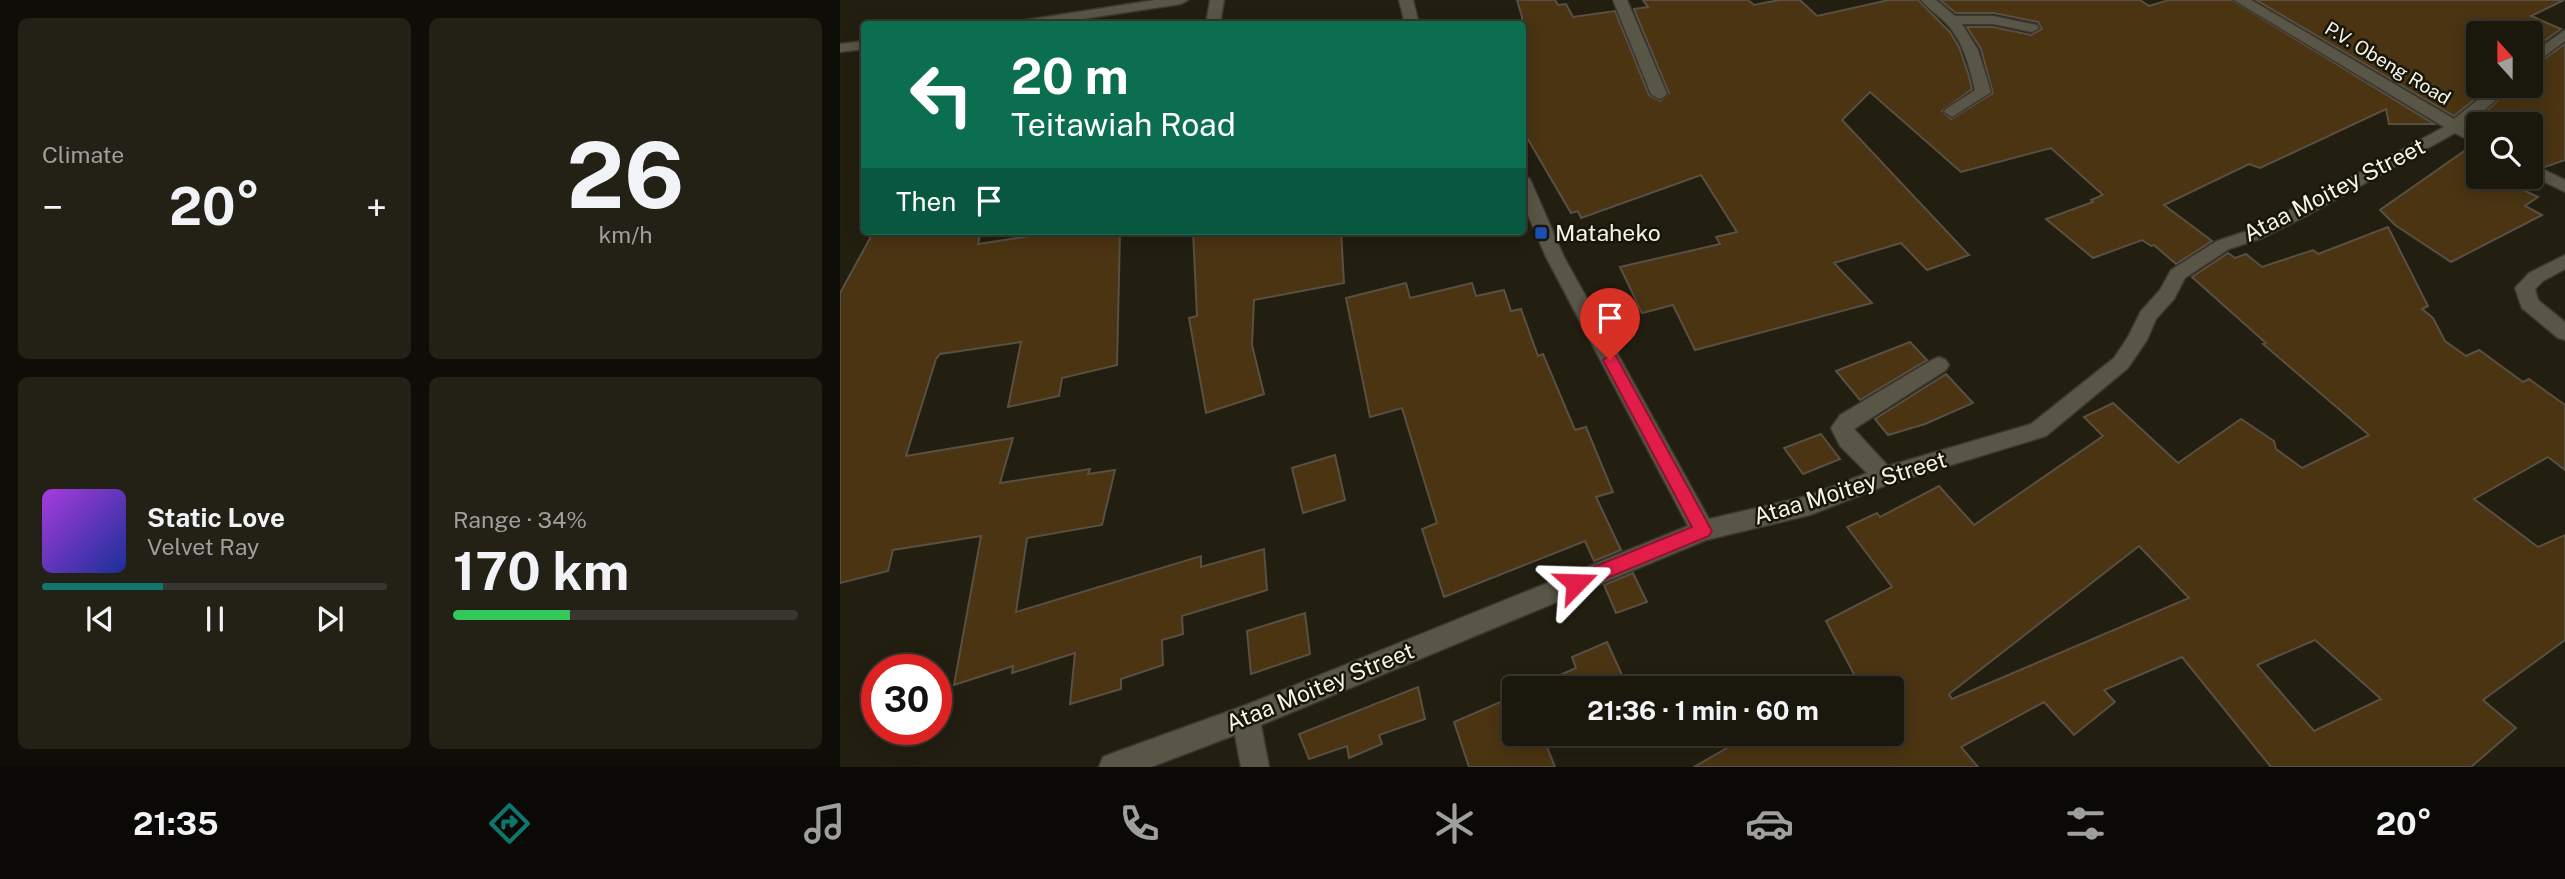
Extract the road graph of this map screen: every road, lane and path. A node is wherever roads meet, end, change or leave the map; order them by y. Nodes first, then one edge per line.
1 (1078, 0) edge
2 (1181, 0) edge
3 (1217, 0) edge
4 (1406, 0) edge
5 (1620, 0) edge
6 (1928, 0) edge
7 (2241, 0) edge
8 (1075, 18) junction
9 (1953, 20) junction
10 (1050, 21) edge
11 (1214, 21) edge
12 (1411, 21) edge
13 (2032, 28) dead end
14 (2565, 34) edge
15 (861, 45) edge
16 (840, 48) edge
17 (2543, 52) edge
18 (1659, 94) dead end
19 (2490, 98) edge
20 (1952, 112) dead end
21 (2455, 128) junction
22 (2466, 134) edge
23 (2543, 175) edge
24 (2565, 187) edge
25 (1526, 188) edge
26 (2565, 261) edge
27 (2565, 333) edge
28 (1939, 365) dead end
29 (1884, 476) junction
30 (1703, 531) junction
31 (1246, 718) junction
32 (1114, 767) edge
33 (1255, 767) edge

1 - 8 street
2 - 8 street
3 - 11 street
4 - 12 street
5 - 18 street
6 - 9 street
7 - 21 street, P.V. Obeng Road
8 - 10 street
9 - 13 street
9 - 20 street
14 - 17 street
15 - 16 street
19 - 21 street, Ataa Moitey Street
21 - 22 street, P.V. Obeng Road
21 - 29 street, Ataa Moitey Street
23 - 24 street
25 - 30 street
26 - 27 street
28 - 29 street
29 - 30 street, Ataa Moitey Street
30 - 31 street, Ataa Moitey Street
31 - 32 street, Ataa Moitey Street
31 - 33 street

